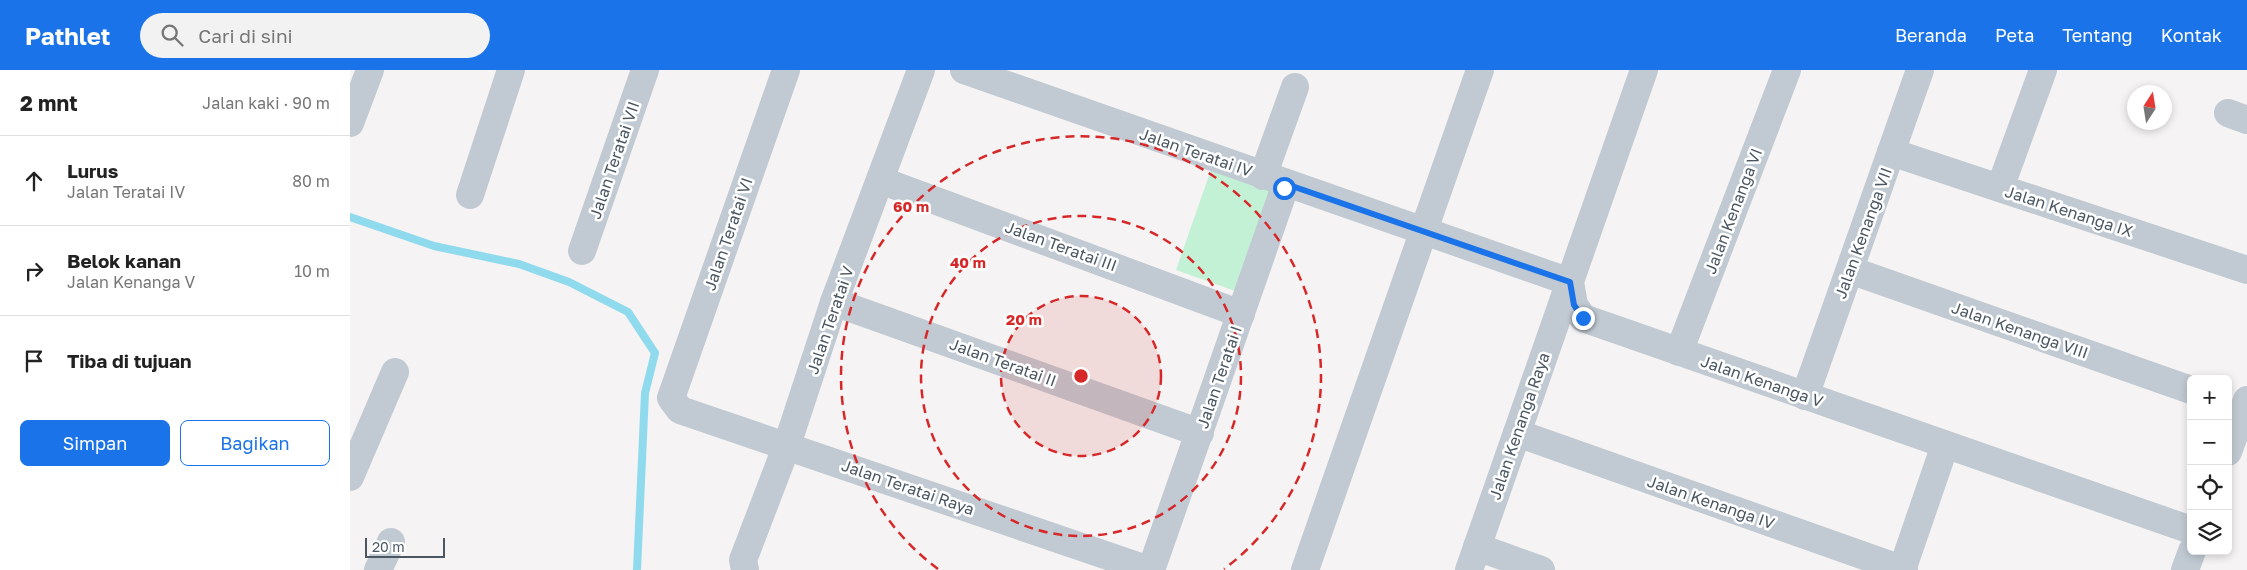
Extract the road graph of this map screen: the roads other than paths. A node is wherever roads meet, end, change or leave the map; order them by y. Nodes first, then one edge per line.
1 (370, 70) edge
2 (511, 70) edge
3 (646, 70) edge
4 (786, 70) edge
5 (921, 70) edge
6 (964, 70) edge
7 (1480, 70) edge
8 (1644, 70) edge
9 (1787, 70) edge
10 (1920, 70) edge
11 (2043, 70) edge
12 (1295, 88) dead end
13 (350, 123) edge
14 (1892, 152) junction
15 (880, 180) junction
16 (1274, 180) junction
17 (2000, 188) junction
18 (470, 195) dead end
19 (1424, 233) junction
20 (582, 251) dead end
21 (1850, 270) junction
22 (2247, 270) edge
23 (1570, 282) junction
24 (834, 302) junction
25 (1241, 314) junction
26 (1679, 352) junction
27 (395, 372) dead end
28 (2187, 389) edge
29 (1805, 396) junction
30 (671, 398) joint
31 (2240, 404) edge
32 (1200, 432) junction
33 (1517, 434) junction
34 (2232, 436) edge
35 (787, 445) junction
36 (1945, 445) junction
37 (350, 477) edge
38 (2187, 529) edge
39 (391, 542) dead end
40 (2191, 555) edge
41 (1473, 558) edge
42 (378, 570) edge
43 (745, 570) edge
44 (1150, 570) edge
45 (1305, 570) edge
46 (1541, 570) edge
47 (1903, 570) edge
48 (2185, 570) edge

1 - 13 street
2 - 18 street
3 - 20 street, Jalan Teratai VII
4 - 30 street, Jalan Teratai VI
5 - 15 street, Jalan Teratai V
6 - 16 street, Jalan Teratai IV
7 - 19 street
8 - 23 street
9 - 26 street, Jalan Kenanga VI
10 - 14 street, Jalan Kenanga VII
11 - 17 street
12 - 16 street, Jalan Teratai I
14 - 17 street, Jalan Kenanga IX
14 - 21 street, Jalan Kenanga VII
15 - 24 street, Jalan Teratai V
15 - 25 street, Jalan Teratai III
16 - 19 street, Jalan Teratai IV
16 - 25 street, Jalan Teratai I
17 - 22 street, Jalan Kenanga IX
19 - 23 street, Jalan Teratai IV
19 - 45 street
21 - 28 street, Jalan Kenanga VIII
21 - 29 street, Jalan Kenanga VII
23 - 26 street, Jalan Kenanga V
23 - 33 street, Jalan Kenanga Raya
24 - 32 street, Jalan Teratai II
24 - 35 street, Jalan Teratai V
25 - 32 street, Jalan Teratai I
26 - 29 street, Jalan Kenanga V
27 - 37 street
29 - 36 street, Jalan Kenanga V
30 - 35 street, Jalan Teratai Raya
31 - 34 street
32 - 44 street, Jalan Teratai I
33 - 41 street, Jalan Kenanga Raya
33 - 47 street, Jalan Kenanga IV
35 - 43 street, Jalan Teratai V
35 - 44 street, Jalan Teratai Raya
36 - 38 street, Jalan Kenanga V
36 - 47 street
39 - 42 street
40 - 48 street
41 - 46 street

